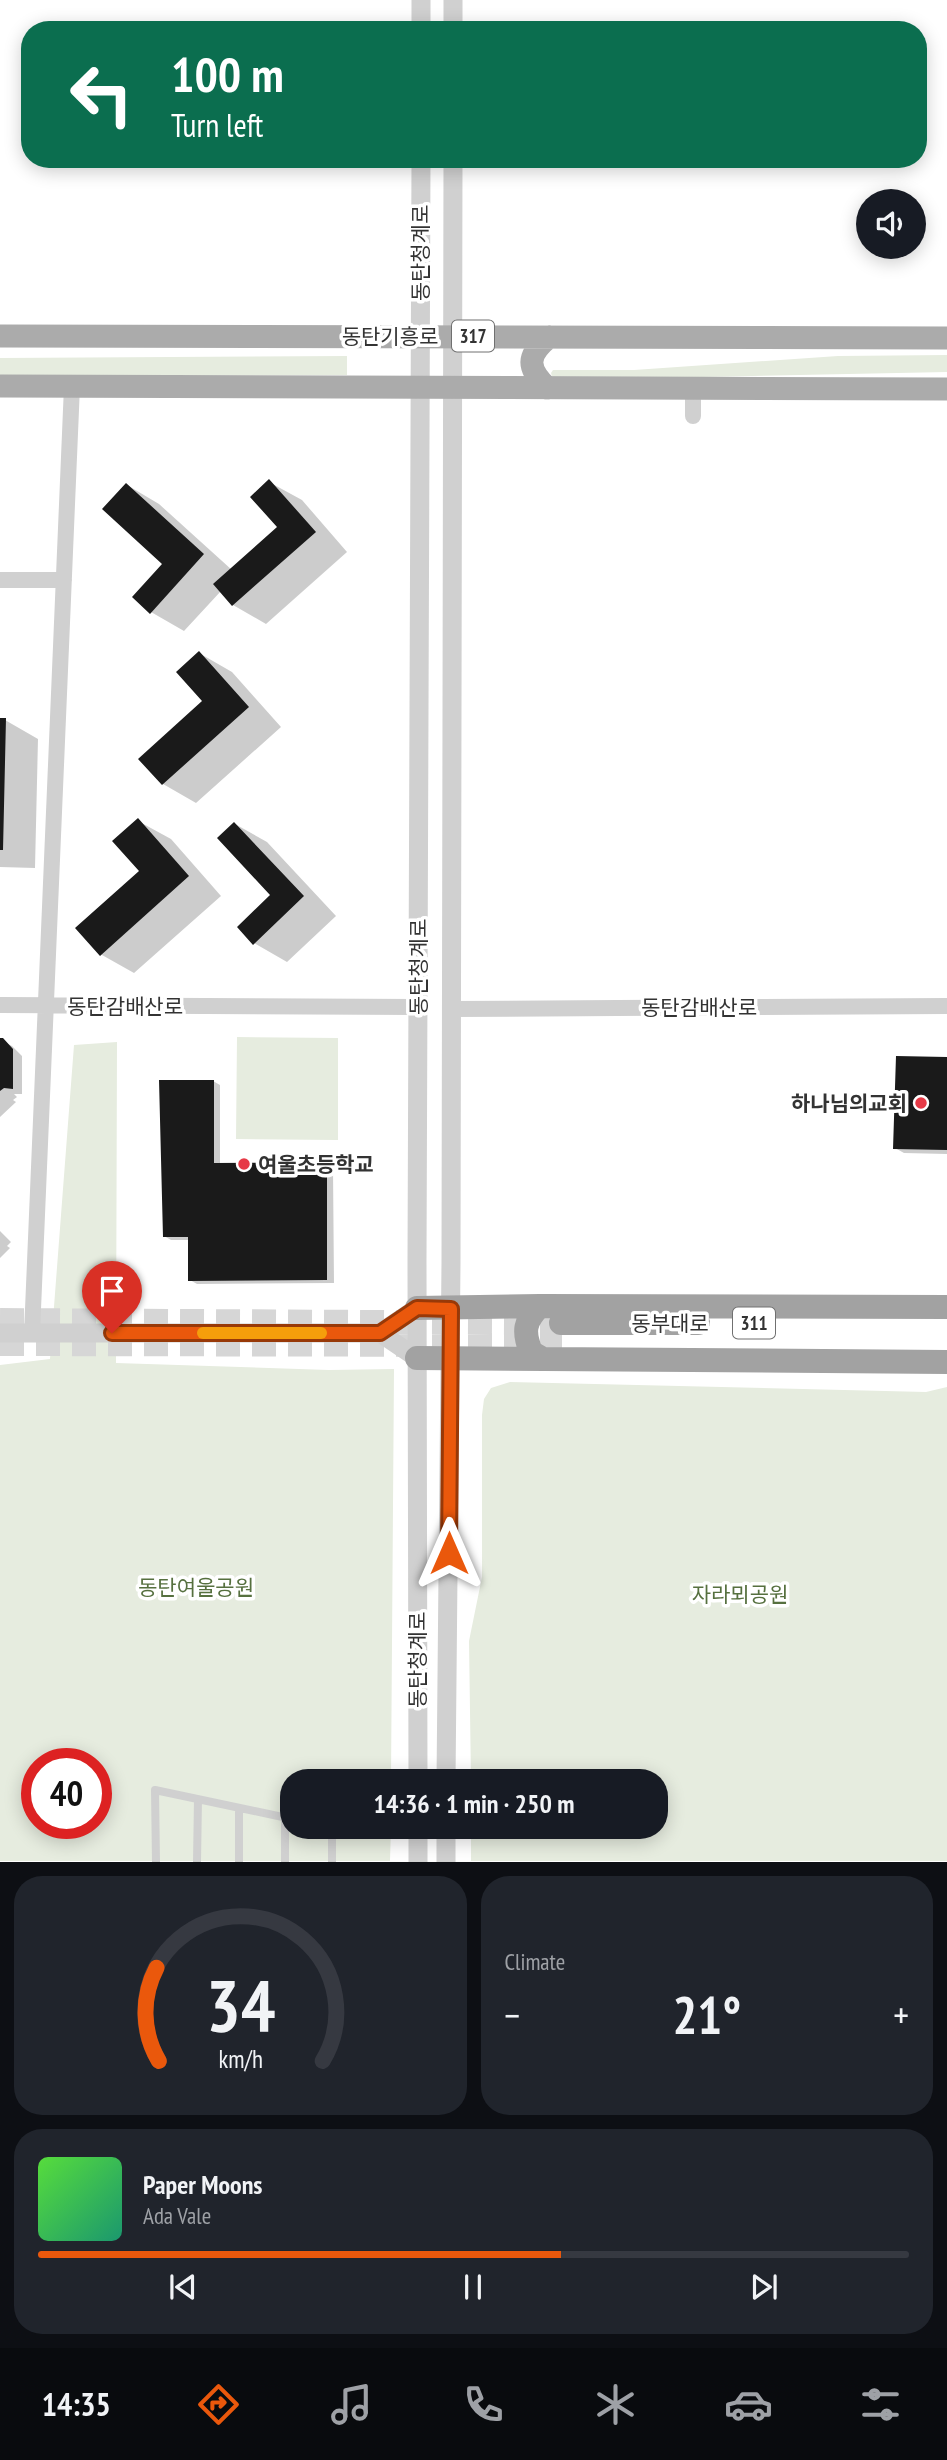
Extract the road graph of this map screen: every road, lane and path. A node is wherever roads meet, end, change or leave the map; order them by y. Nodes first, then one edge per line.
1 (421, 0) edge
2 (453, 0) edge
3 (421, 21) edge
4 (453, 21) edge
5 (421, 168) edge
6 (453, 168) edge
7 (0, 336) edge
8 (453, 336) junction
9 (420, 337) junction
10 (549, 337) junction
11 (947, 338) edge
12 (0, 386) edge
13 (72, 386) junction
14 (420, 387) junction
15 (453, 387) junction
16 (547, 388) junction
17 (692, 388) junction
18 (947, 389) edge
19 (693, 416) dead end
20 (0, 580) edge
21 (64, 580) junction
22 (0, 1005) edge
23 (46, 1005) junction
24 (947, 1006) edge
25 (417, 1007) junction
26 (452, 1009) junction
27 (540, 1306) junction
28 (947, 1307) edge
29 (417, 1308) junction
30 (451, 1309) junction
31 (947, 1323) edge
32 (0, 1333) edge
33 (32, 1333) junction
34 (380, 1333) junction
35 (555, 1342) junction
36 (947, 1348) edge
37 (417, 1359) junction
38 (450, 1359) junction
39 (947, 1362) edge
40 (418, 1769) edge
41 (447, 1769) edge
42 (198, 1799) junction
43 (239, 1808) junction
44 (280, 1816) edge
45 (287, 1839) edge
46 (332, 1839) edge
47 (418, 1839) edge
48 (446, 1839) edge
49 (156, 1861) edge
50 (197, 1861) edge
51 (239, 1861) edge
52 (285, 1861) edge
53 (332, 1861) edge
54 (418, 1861) edge
55 (446, 1861) edge

1 - 3 street
2 - 4 street
5 - 9 street, 동탄청계로
6 - 8 street, 동탄청계로
7 - 9 main road, 동탄기흥로 / 317
8 - 9 main road, 동탄기흥로 / 317
8 - 10 main road, 동탄기흥로 / 317
8 - 15 street, 동탄청계로
9 - 14 street, 동탄청계로
10 - 11 main road, 동탄기흥로 / 317
10 - 16 main road
12 - 13 main road
13 - 14 main road
13 - 21 street
14 - 15 main road
14 - 25 street, 동탄청계로
15 - 16 main road
15 - 26 street, 동탄청계로
16 - 17 main road
17 - 18 main road
17 - 19 street
20 - 21 street
21 - 23 street
22 - 23 street, 동탄감배산로
23 - 25 street, 동탄감배산로
23 - 33 street
24 - 26 street, 동탄감배산로
25 - 29 street, 동탄청계로
26 - 30 street, 동탄청계로
27 - 28 highway
27 - 30 highway
27 - 35 highway
29 - 30 highway
29 - 34 street
29 - 37 street, 동탄청계로
30 - 38 street, 동탄청계로
31 - 35 highway, 동부대로 / 311
32 - 33 street
33 - 34 street
34 - 37 street
35 - 36 highway, 동부대로 / 311
35 - 38 highway
35 - 39 highway
37 - 38 highway
37 - 40 street, 동탄청계로
38 - 41 street, 동탄청계로
42 - 43 lane
42 - 49 lane
42 - 50 lane
43 - 44 lane
43 - 51 lane
45 - 52 lane
46 - 53 lane
47 - 54 street
48 - 55 street

